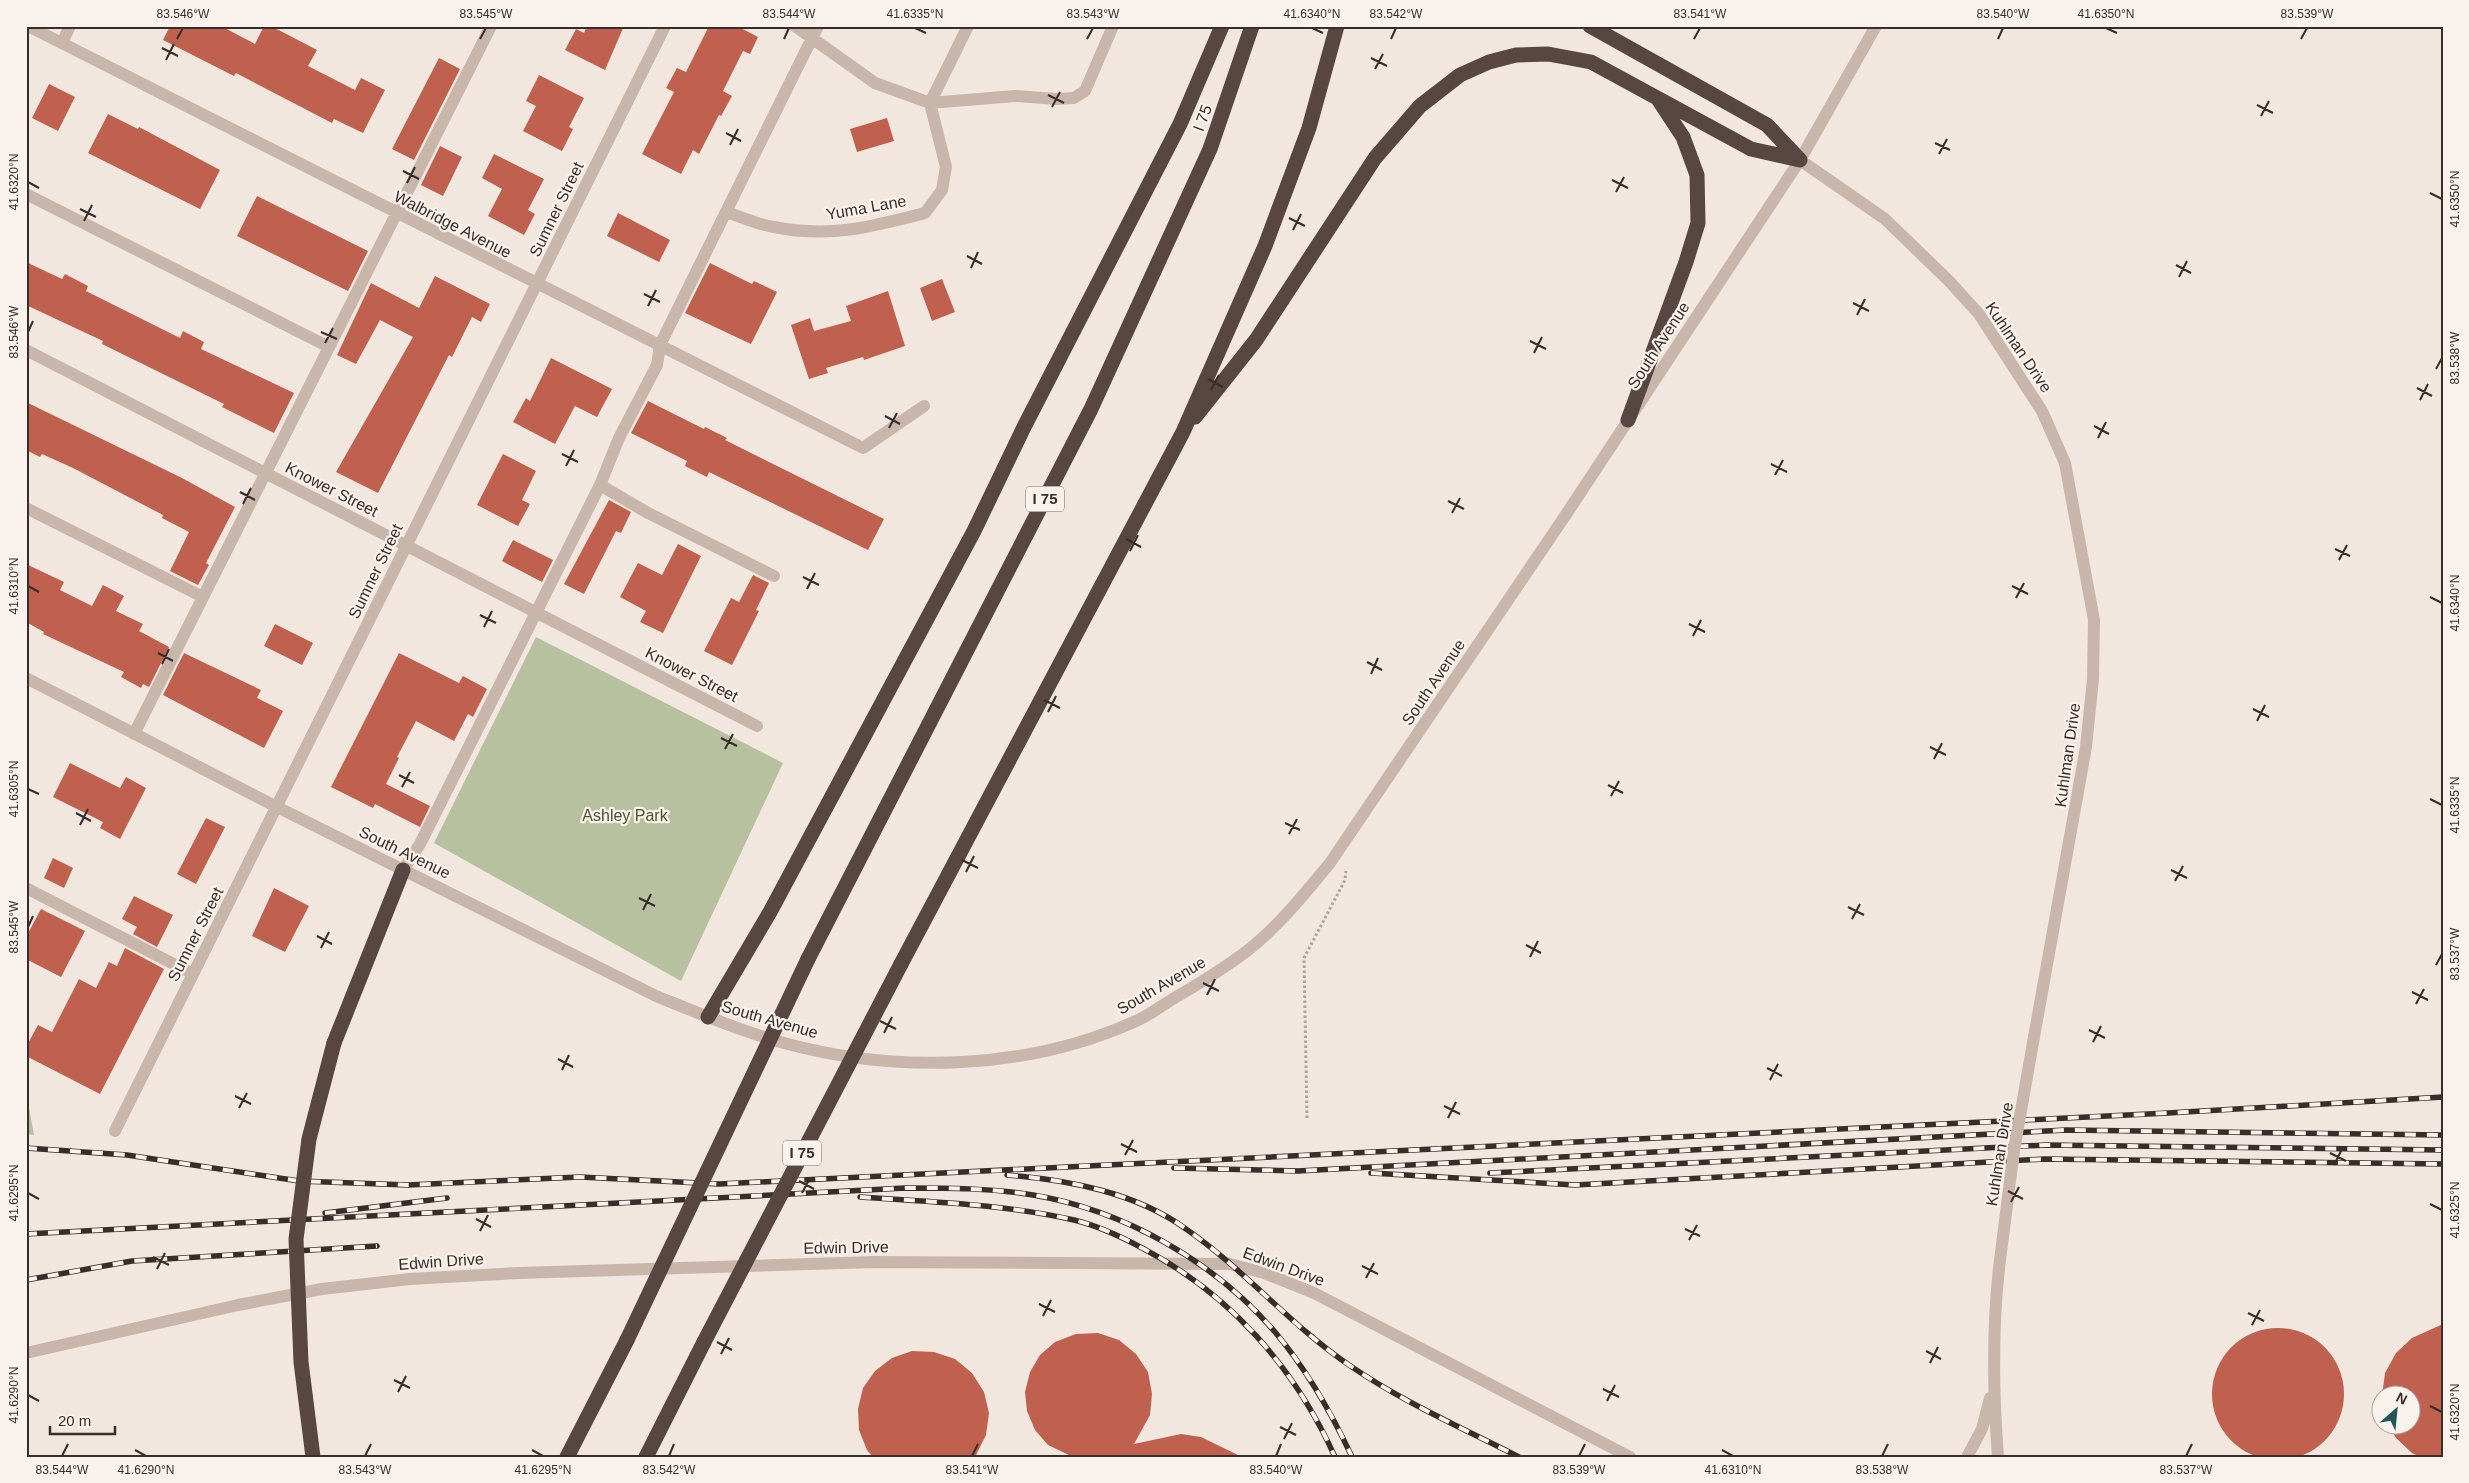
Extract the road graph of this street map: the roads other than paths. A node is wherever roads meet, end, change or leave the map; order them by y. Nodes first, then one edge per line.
1 (28, 26) edge
2 (70, 26) edge
3 (491, 26) edge
4 (665, 26) edge
5 (795, 26) edge
6 (818, 26) edge
7 (968, 26) edge
8 (1113, 26) edge
9 (1222, 26) edge
10 (1252, 26) edge
11 (1337, 26) edge
12 (1590, 26) edge
13 (1876, 26) edge
14 (812, 39) junction
15 (62, 43) junction
16 (1656, 96) junction
17 (930, 103) junction
18 (1800, 160) junction
19 (26, 194) edge
20 (726, 212) junction
21 (396, 213) junction
22 (537, 285) junction
23 (660, 345) junction
24 (329, 347) junction
25 (26, 350) edge
26 (924, 406) dead end
27 (1628, 420) junction
28 (1183, 432) junction
29 (266, 473) junction
30 (600, 485) junction
31 (26, 508) edge
32 (406, 545) junction
33 (774, 576) dead end
34 (203, 598) junction
35 (536, 612) junction
36 (26, 678) edge
37 (757, 726) dead end
38 (134, 734) junction
39 (277, 808) junction
40 (404, 870) junction
41 (26, 888) edge
42 (193, 974) junction
43 (708, 1017) junction
44 (115, 1131) dead end
45 (26, 1353) edge
46 (1993, 1386) junction
47 (312, 1457) edge
48 (567, 1457) edge
49 (646, 1457) edge
50 (1630, 1457) edge
51 (1967, 1457) edge
52 (1998, 1457) edge

1 - 15 street, Walbridge Avenue
2 - 15 street
3 - 21 street
4 - 22 street, Sumner Street
5 - 14 street
6 - 14 street
7 - 17 street
8 - 17 street
9 - 43 highway
10 - 48 highway, I 75 / I 75, bridge
11 - 28 highway, I 75
12 - 18 highway
13 - 18 street, South Avenue
14 - 17 street
14 - 20 street
15 - 21 street, Walbridge Avenue
16 - 18 highway
16 - 27 highway
16 - 28 highway
17 - 20 street, Yuma Lane
18 - 27 street, South Avenue
18 - 46 street, Kuhlman Drive, bridge
19 - 24 street
20 - 23 street
21 - 22 street, Walbridge Avenue
21 - 24 street
22 - 23 street, Walbridge Avenue
22 - 32 street, Sumner Street
23 - 26 street, Walbridge Avenue
23 - 30 street
24 - 29 street
25 - 29 street, Knower Street
27 - 43 street, South Avenue
28 - 49 highway, I 75, bridge
29 - 32 street, Knower Street
29 - 34 street
30 - 33 street
30 - 35 street
31 - 34 street
32 - 35 street, Knower Street
32 - 39 street, Sumner Street
34 - 38 street
35 - 37 street, Knower Street
35 - 40 street
36 - 38 street, South Avenue
38 - 39 street, South Avenue
39 - 40 street, South Avenue
39 - 42 street, Sumner Street
40 - 43 street, South Avenue
40 - 47 highway, bridge
41 - 42 street
42 - 44 street, Sumner Street
45 - 50 street, Edwin Drive
46 - 51 street
46 - 52 street, Kuhlman Drive

